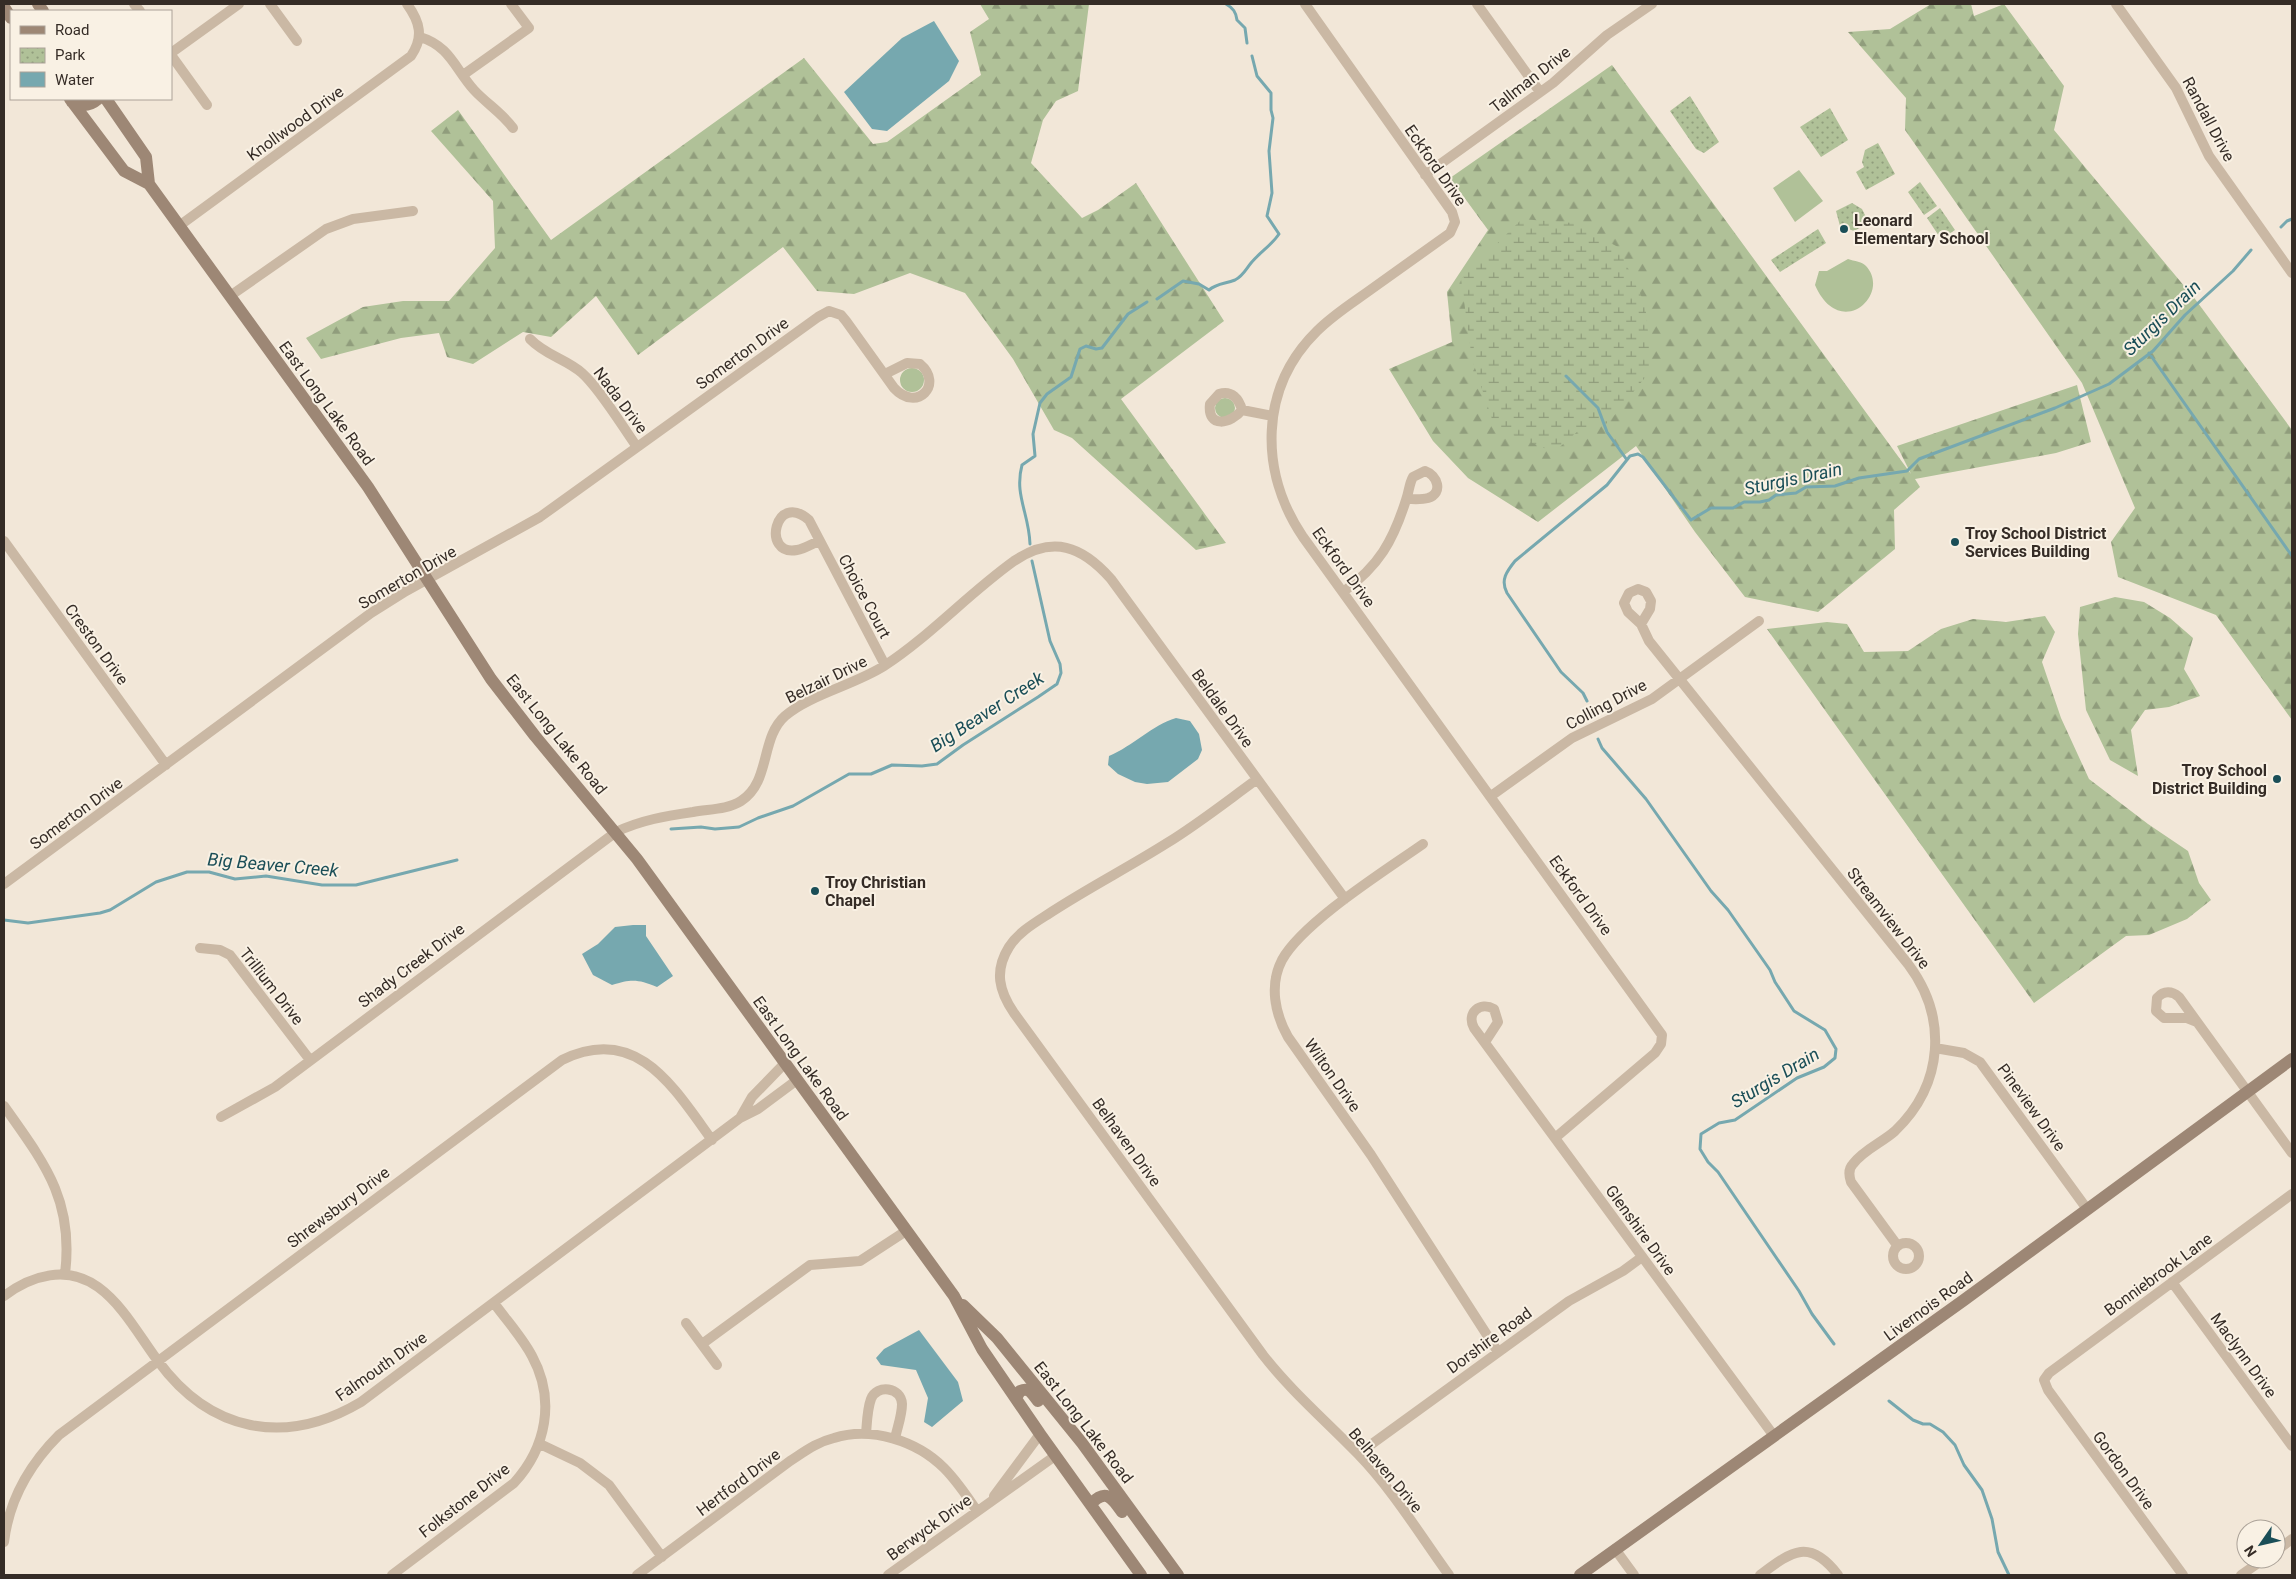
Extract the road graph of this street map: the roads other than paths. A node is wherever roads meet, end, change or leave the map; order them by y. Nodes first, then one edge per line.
1 (239, 4) edge
2 (270, 4) edge
3 (407, 4) edge
4 (511, 4) edge
5 (1305, 4) edge
6 (1477, 4) edge
7 (1652, 4) edge
8 (2116, 4) edge
9 (420, 37) junction
10 (297, 40) dead end
11 (172, 53) edge
12 (172, 55) edge
13 (463, 75) junction
14 (1540, 92) junction
15 (71, 100) edge
16 (97, 100) edge
17 (107, 100) edge
18 (206, 105) dead end
19 (513, 128) dead end
20 (1425, 175) junction
21 (149, 184) junction
22 (413, 211) dead end
23 (178, 226) junction
24 (2292, 273) edge
25 (230, 296) junction
26 (530, 339) dead end
27 (885, 374) dead end
28 (1242, 410) dead end
29 (1273, 416) junction
30 (637, 447) junction
31 (1407, 499) dead end
32 (4, 541) edge
33 (819, 541) junction
34 (1066, 547) joint
35 (428, 580) junction
36 (1343, 592) junction
37 (1759, 621) dead end
38 (1641, 624) dead end
39 (885, 665) junction
40 (1678, 679) junction
41 (166, 765) junction
42 (1256, 780) junction
43 (1491, 796) junction
44 (616, 832) junction
45 (1423, 844) dead end
46 (4, 884) edge
47 (1345, 899) junction
48 (200, 948) dead end
49 (2197, 1022) dead end
50 (1484, 1042) dead end
51 (1935, 1048) junction
52 (310, 1060) junction
53 (2292, 1060) edge
54 (785, 1063) junction
55 (797, 1080) junction
56 (2248, 1092) junction
57 (4, 1106) edge
58 (221, 1117) dead end
59 (740, 1118) junction
60 (1555, 1138) junction
61 (712, 1140) junction
62 (2292, 1153) edge
63 (2292, 1194) edge
64 (2087, 1209) junction
65 (906, 1230) junction
66 (1897, 1246) dead end
67 (1642, 1257) junction
68 (65, 1274) junction
69 (2172, 1282) junction
70 (4, 1296) edge
71 (954, 1296) junction
72 (494, 1303) junction
73 (686, 1323) dead end
74 (702, 1344) junction
75 (1498, 1352) junction
76 (158, 1361) junction
77 (718, 1365) dead end
78 (2044, 1380) joint
79 (1016, 1398) junction
80 (866, 1434) junction
81 (1040, 1434) junction
82 (1774, 1436) junction
83 (895, 1439) junction
84 (540, 1444) junction
85 (2292, 1446) edge
86 (1087, 1451) junction
87 (1358, 1454) junction
88 (1055, 1456) junction
89 (987, 1504) junction
90 (1091, 1504) junction
91 (978, 1511) junction
92 (6, 1519) edge
93 (4, 1542) edge
94 (1615, 1549) junction
95 (662, 1557) junction
96 (392, 1575) edge
97 (637, 1575) edge
98 (888, 1575) edge
99 (1140, 1575) edge
100 (1169, 1575) edge
101 (1178, 1575) edge
102 (1449, 1575) edge
103 (1580, 1575) edge
104 (1634, 1575) edge
105 (1760, 1575) edge
106 (1838, 1575) edge
107 (2184, 1575) edge

1 - 11 street
2 - 10 street
3 - 9 street
4 - 13 street
5 - 20 street, Eckford Drive
6 - 14 street
7 - 14 street, Tallman Drive
8 - 24 street, Randall Drive
9 - 13 street
9 - 23 street, Knollwood Drive
12 - 18 street
13 - 19 street
14 - 20 street, Tallman Drive
15 - 16 main road
15 - 21 main road, East Long Lake Road
17 - 21 main road, East Long Lake Road
20 - 29 street, Eckford Drive
21 - 23 main road, East Long Lake Road
22 - 25 street
23 - 25 main road, East Long Lake Road
25 - 35 main road, East Long Lake Road
26 - 30 street, Nada Drive
27 - 30 street, Somerton Drive
28 - 29 street
29 - 36 street, Eckford Drive
30 - 35 street, Somerton Drive
31 - 36 street
32 - 41 street, Creston Drive
33 - 33 street, Choice Court
33 - 39 street, Choice Court
34 - 39 street, Belzair Drive
34 - 42 street, Beldale Drive
35 - 41 street, Somerton Drive
35 - 44 main road, East Long Lake Road
36 - 43 street, Eckford Drive
37 - 40 street, Colling Drive
38 - 40 street, Streamview Drive
39 - 44 street, Belzair Drive
40 - 43 street, Colling Drive
40 - 51 street, Streamview Drive
41 - 46 street, Somerton Drive
42 - 47 street, Beldale Drive
42 - 87 street, Belhaven Drive
43 - 60 street, Eckford Drive
44 - 52 street, Shady Creek Drive
44 - 54 main road, East Long Lake Road
45 - 47 street, Wilton Drive
47 - 75 street, Wilton Drive
48 - 52 street, Trillium Drive
49 - 56 street
50 - 60 street, Glenshire Drive
51 - 64 street, Pineview Drive
51 - 66 street, Streamview Drive
52 - 58 street, Shady Creek Drive
53 - 56 main road, Livernois Road
54 - 55 main road, East Long Lake Road
54 - 59 street, Falmouth Drive
55 - 59 street, Falmouth Drive
55 - 65 main road, East Long Lake Road
56 - 62 street
56 - 64 main road, Livernois Road
57 - 68 street
59 - 61 street, Falmouth Drive
60 - 67 street, Glenshire Drive
61 - 72 street, Falmouth Drive
61 - 76 street, Shrewsbury Drive
63 - 69 street, Bonniebrook Lane
64 - 82 main road, Livernois Road
65 - 71 main road, East Long Lake Road
65 - 74 street
67 - 75 street, Dorshire Road
67 - 82 street, Glenshire Drive
68 - 70 street, Falmouth Drive
68 - 76 street, Falmouth Drive
69 - 78 street, Bonniebrook Lane
69 - 85 street, Maclynn Drive
71 - 79 main road, East Long Lake Road
71 - 86 main road, East Long Lake Road
72 - 76 street, Falmouth Drive
72 - 84 street, Folkstone Drive
73 - 74 street
74 - 77 street
75 - 87 street, Dorshire Road
76 - 92 street, Shrewsbury Drive
78 - 107 street, Gordon Drive
79 - 81 main road, East Long Lake Road
79 - 86 main road
80 - 83 street, Hertford Drive
80 - 83 street
80 - 95 street, Hertford Drive
81 - 88 main road, East Long Lake Road
81 - 89 street, Berwyck Drive
82 - 94 main road, Livernois Road
83 - 91 street, Hertford Drive
84 - 95 street
84 - 96 street, Folkstone Drive
86 - 101 main road, East Long Lake Road
87 - 102 street, Belhaven Drive
88 - 89 street, Berwyck Drive
88 - 90 main road, East Long Lake Road
89 - 91 street, Berwyck Drive
90 - 99 main road, East Long Lake Road
90 - 100 main road
91 - 98 street, Berwyck Drive
92 - 93 street, Shrewsbury Drive
94 - 103 main road, Livernois Road
94 - 104 street
95 - 97 street, Hertford Drive
105 - 106 street

